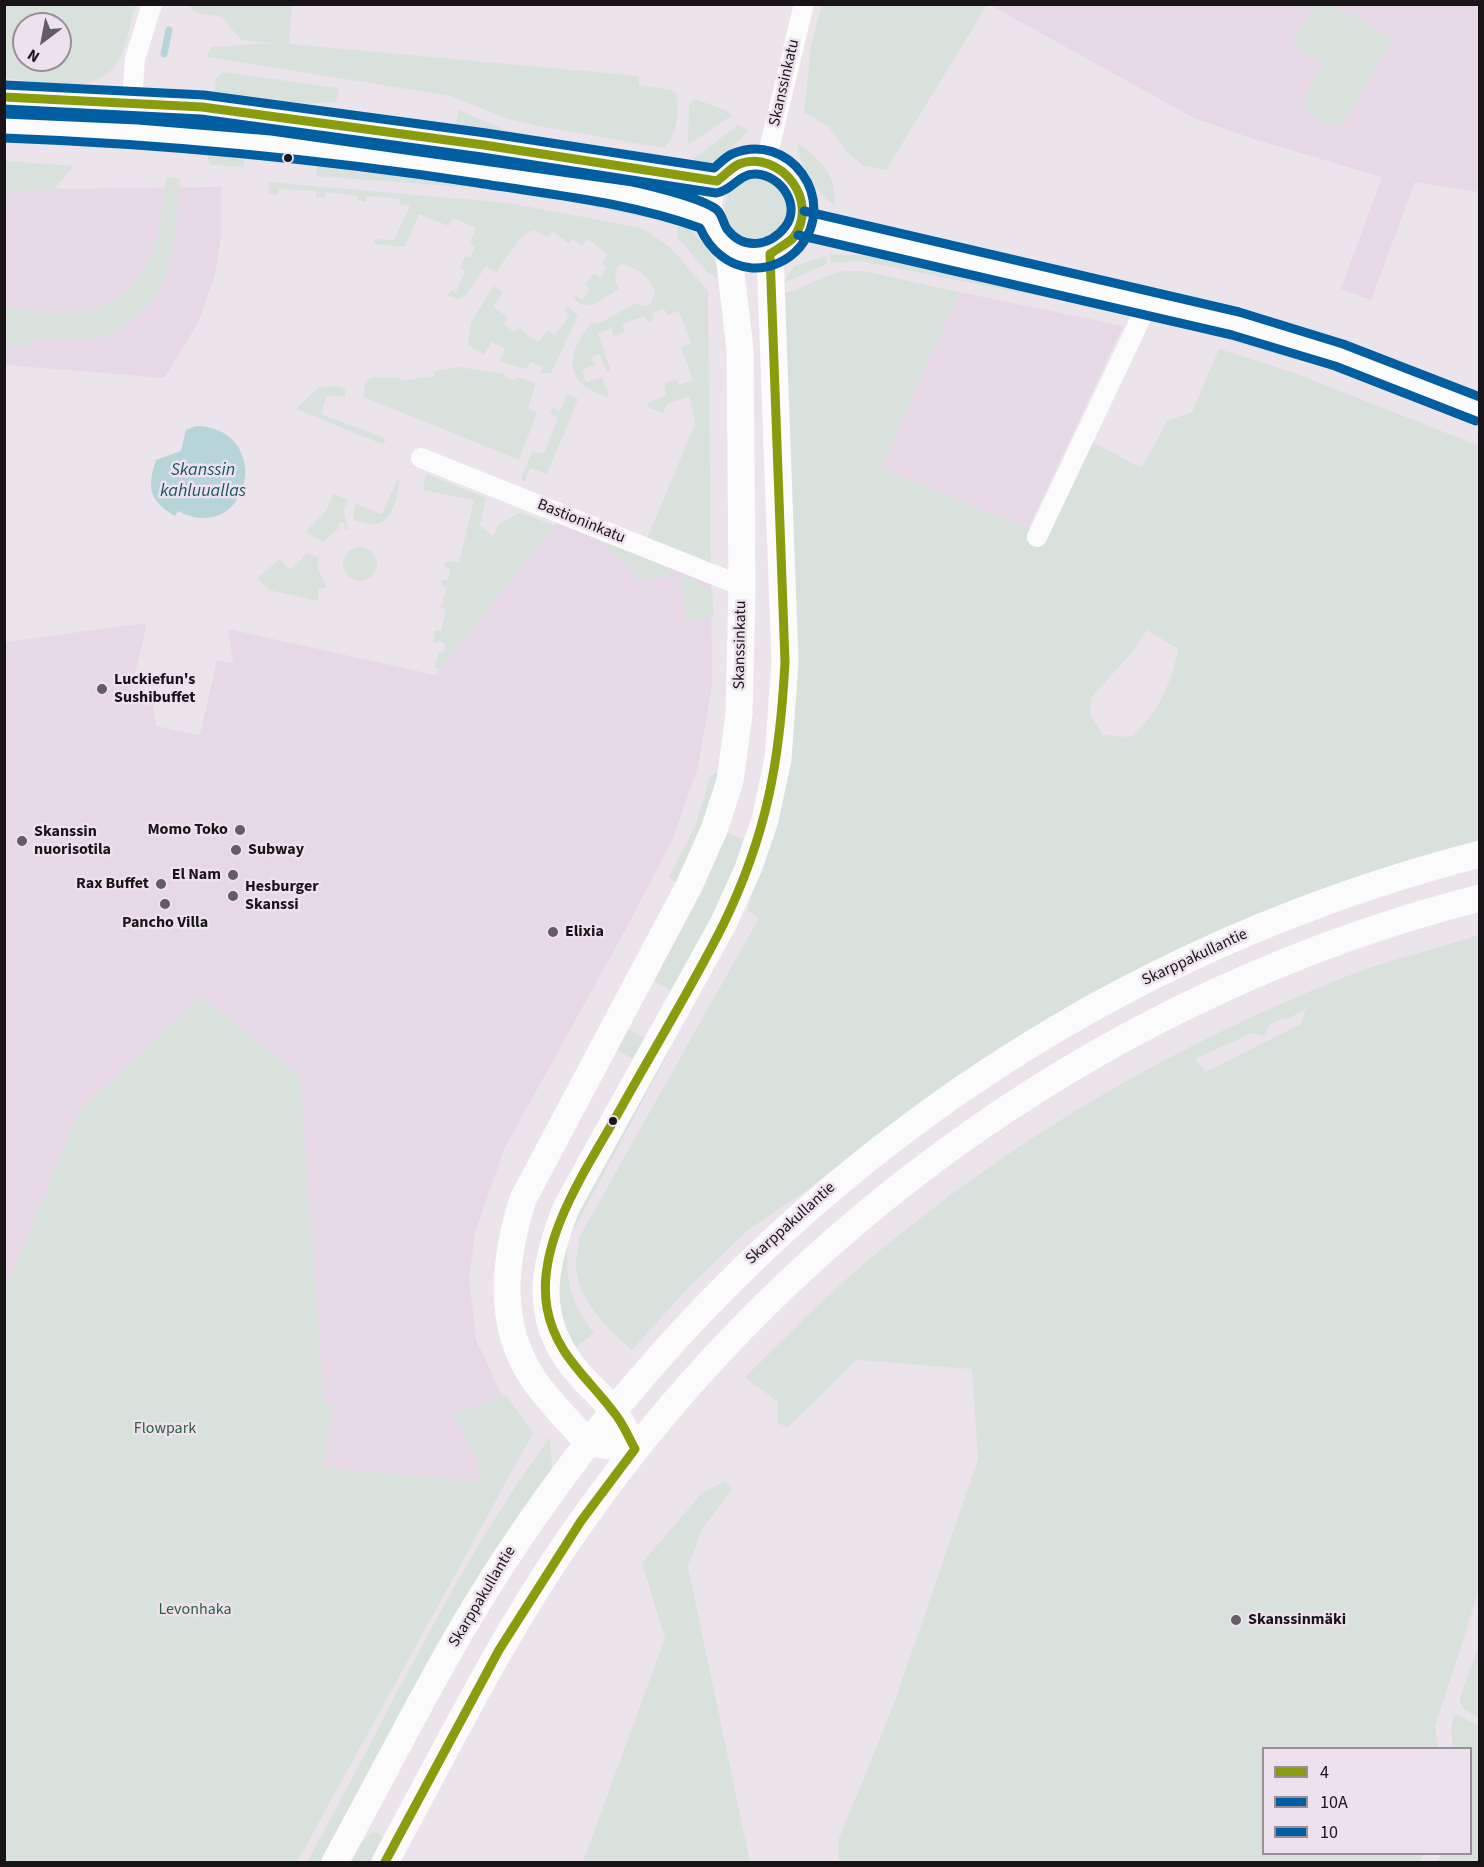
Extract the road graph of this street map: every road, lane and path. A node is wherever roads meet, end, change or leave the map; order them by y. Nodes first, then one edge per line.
1 (152, 4) edge
2 (804, 4) edge
3 (4, 97) edge
4 (132, 102) junction
5 (4, 126) edge
6 (112, 131) junction
7 (152, 134) junction
8 (766, 162) junction
9 (717, 181) junction
10 (709, 219) junction
11 (801, 223) junction
12 (728, 247) junction
13 (770, 254) junction
14 (1149, 301) junction
15 (1479, 411) edge
16 (421, 458) dead end
17 (1037, 537) dead end
18 (742, 586) junction
19 (1479, 854) edge
20 (1479, 898) edge
21 (613, 1410) junction
22 (588, 1443) junction
23 (635, 1449) junction
24 (335, 1863) edge
25 (385, 1863) edge

1 - 4 street
2 - 8 street, Skanssinkatu
3 - 4 street
4 - 6 street
4 - 7 street
4 - 9 street
5 - 6 street
6 - 7 street
7 - 10 street
8 - 9 street
8 - 11 street
9 - 10 street
10 - 12 street
11 - 13 street
11 - 14 street
12 - 13 street
12 - 18 street, Skanssinkatu
13 - 21 street
14 - 15 street
14 - 17 street
16 - 18 street, Bastioninkatu
18 - 22 street, Skanssinkatu
19 - 21 street, Skarppakullantie
20 - 23 street
21 - 22 street, Skarppakullantie
21 - 23 street
22 - 23 street
22 - 24 street, Skarppakullantie
23 - 25 street

